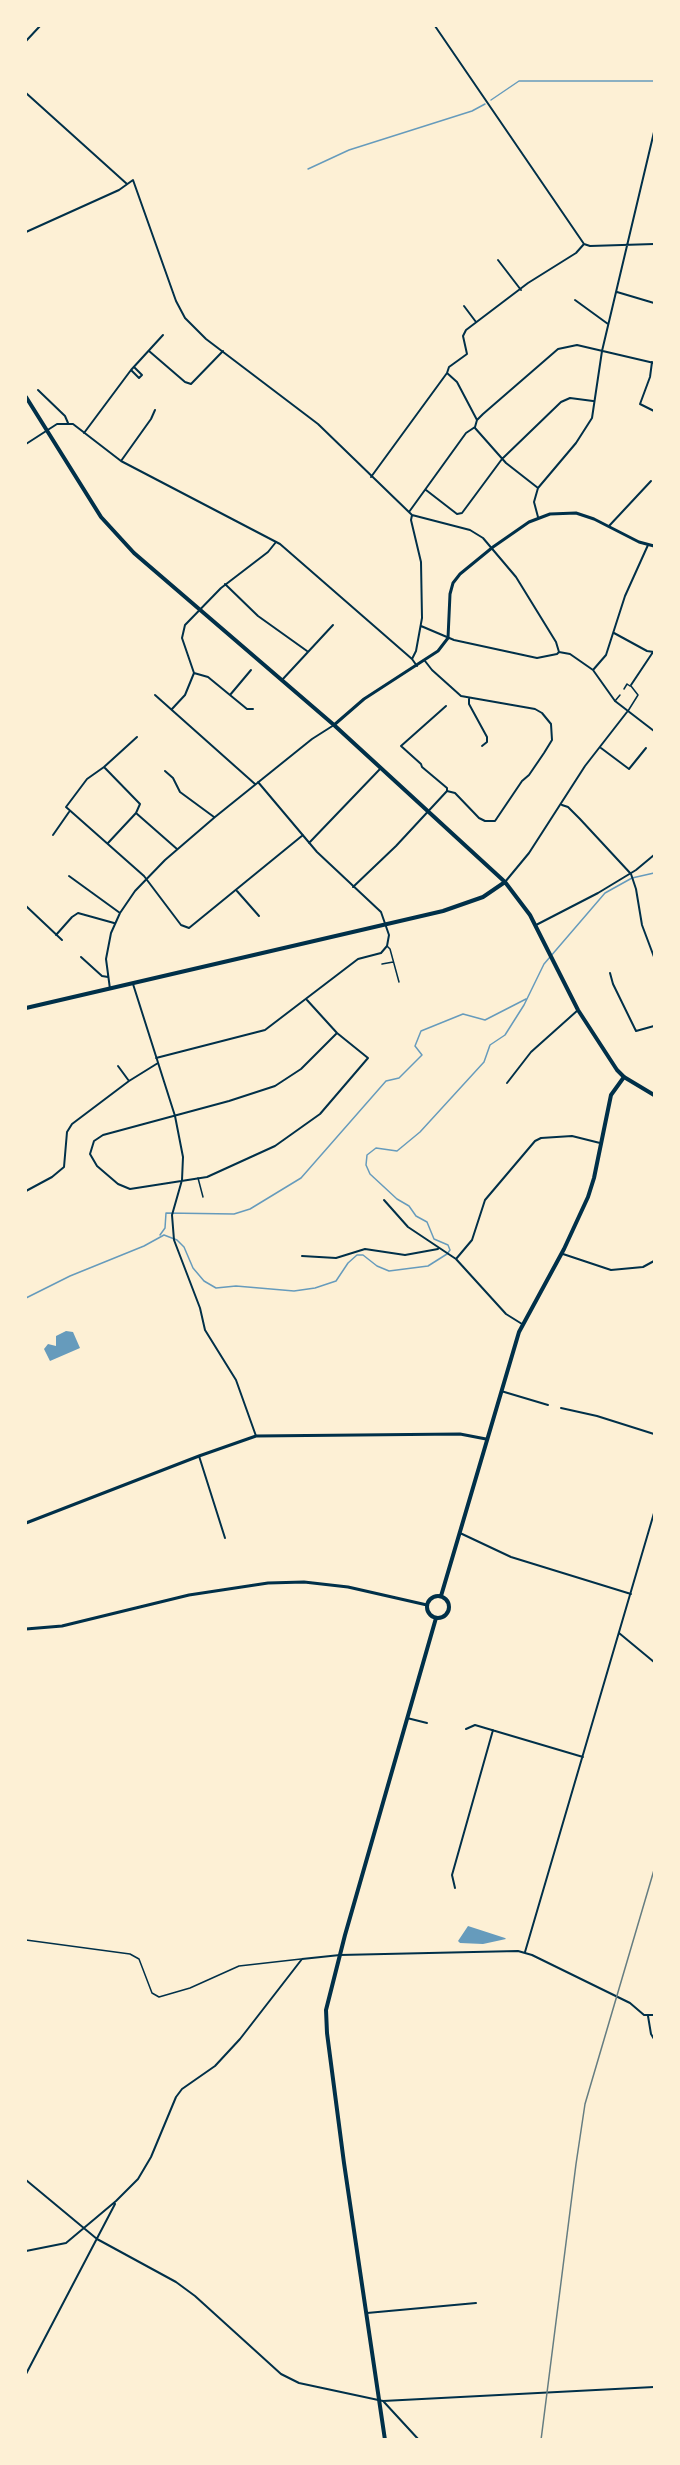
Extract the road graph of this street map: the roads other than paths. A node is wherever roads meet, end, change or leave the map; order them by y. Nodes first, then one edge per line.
1 (40, 26) edge
2 (435, 26) edge
3 (26, 41) edge
4 (26, 93) edge
5 (654, 132) edge
6 (127, 184) junction
7 (26, 232) edge
8 (584, 244) junction
9 (628, 244) junction
10 (654, 244) edge
11 (498, 260) dead end
12 (521, 290) junction
13 (616, 292) junction
14 (575, 300) dead end
15 (654, 303) edge
16 (464, 306) dead end
17 (476, 322) junction
18 (608, 324) junction
19 (163, 335) dead end
20 (149, 351) junction
21 (223, 351) junction
22 (602, 351) junction
23 (653, 362) edge
24 (447, 374) junction
25 (38, 390) dead end
26 (26, 397) edge
27 (593, 401) junction
28 (155, 410) dead end
29 (654, 411) edge
30 (477, 420) junction
31 (68, 423) junction
32 (475, 427) junction
33 (46, 430) junction
34 (84, 433) junction
35 (26, 444) edge
36 (502, 459) junction
37 (121, 461) junction
38 (370, 477) junction
39 (651, 481) dead end
40 (538, 488) junction
41 (426, 490) junction
42 (410, 514) junction
43 (538, 518) junction
44 (609, 526) junction
45 (276, 542) junction
46 (648, 545) junction
47 (654, 546) edge
48 (493, 547) junction
49 (225, 584) junction
50 (199, 611) junction
51 (333, 625) dead end
52 (421, 626) junction
53 (614, 633) junction
54 (448, 638) junction
55 (307, 651) junction
56 (559, 651) junction
57 (654, 652) edge
58 (412, 658) junction
59 (425, 661) junction
60 (417, 666) junction
61 (251, 670) dead end
62 (593, 670) junction
63 (194, 674) junction
64 (282, 680) junction
65 (631, 686) junction
66 (624, 688) dead end
67 (620, 694) dead end
68 (155, 695) dead end
69 (230, 695) junction
70 (469, 698) junction
71 (615, 702) junction
72 (446, 706) dead end
73 (172, 709) junction
74 (253, 709) dead end
75 (628, 712) junction
76 (334, 725) junction
77 (654, 731) edge
78 (137, 737) dead end
79 (482, 746) dead end
80 (600, 747) junction
81 (646, 747) dead end
82 (104, 767) junction
83 (380, 769) junction
84 (165, 771) dead end
85 (257, 783) junction
86 (447, 791) junction
87 (562, 805) junction
88 (69, 812) junction
89 (427, 812) junction
90 (136, 813) junction
91 (214, 817) junction
92 (53, 835) dead end
93 (303, 835) junction
94 (108, 843) junction
95 (309, 843) junction
96 (177, 849) junction
97 (654, 855) edge
98 (632, 875) junction
99 (69, 876) dead end
100 (145, 880) junction
101 (505, 882) junction
102 (353, 887) junction
103 (237, 891) junction
104 (26, 906) edge
105 (120, 913) junction
106 (259, 916) dead end
107 (114, 923) junction
108 (386, 924) junction
109 (536, 925) junction
110 (56, 935) junction
111 (62, 940) dead end
112 (387, 946) junction
113 (81, 957) dead end
114 (654, 957) edge
115 (394, 962) junction
116 (382, 964) dead end
117 (610, 973) dead end
118 (108, 977) junction
119 (399, 982) dead end
120 (133, 984) junction
121 (110, 989) junction
122 (307, 1000) junction
123 (26, 1008) edge
124 (578, 1010) junction
125 (654, 1026) edge
126 (337, 1033) junction
127 (156, 1058) junction
128 (158, 1063) junction
129 (118, 1066) dead end
130 (624, 1077) junction
131 (129, 1081) junction
132 (507, 1083) dead end
133 (654, 1095) edge
134 (175, 1116) junction
135 (602, 1143) junction
136 (198, 1178) junction
137 (182, 1180) junction
138 (26, 1191) edge
139 (203, 1197) dead end
140 (384, 1200) dead end
141 (439, 1248) junction
142 (562, 1253) junction
143 (302, 1256) dead end
144 (456, 1258) junction
145 (654, 1261) edge
146 (522, 1324) junction
147 (500, 1391) junction
148 (548, 1405) dead end
149 (561, 1408) dead end
150 (654, 1434) edge
151 (256, 1436) junction
152 (486, 1439) junction
153 (199, 1456) junction
154 (654, 1513) edge
155 (26, 1523) edge
156 (460, 1533) junction
157 (225, 1538) dead end
158 (631, 1594) junction
159 (441, 1596) junction
160 (427, 1605) junction
161 (435, 1618) junction
162 (26, 1629) edge
163 (619, 1633) junction
164 (654, 1662) edge
165 (407, 1718) junction
166 (427, 1723) dead end
167 (466, 1729) dead end
168 (493, 1731) junction
169 (583, 1757) junction
170 (454, 1888) dead end
171 (26, 1940) edge
172 (525, 1952) junction
173 (340, 1955) junction
174 (302, 1959) junction
175 (654, 2015) edge
176 (648, 2016) junction
177 (654, 2038) edge
178 (26, 2180) edge
179 (116, 2201) junction
180 (84, 2229) junction
181 (97, 2239) junction
182 (26, 2251) edge
183 (476, 2303) dead end
184 (367, 2313) junction
185 (26, 2374) edge
186 (654, 2387) edge
187 (381, 2401) junction
188 (385, 2439) edge
189 (420, 2439) edge

1 - 3 street
2 - 8 street
4 - 6 street
5 - 9 street
6 - 7 street
6 - 21 street
8 - 9 street
8 - 12 street
9 - 10 street
9 - 13 street
11 - 12 street
12 - 17 street
13 - 15 street
13 - 18 street
14 - 18 street
16 - 17 street
17 - 24 street
18 - 22 street
19 - 20 street
20 - 21 street
20 - 34 street
21 - 38 street
22 - 23 street
22 - 27 street
22 - 30 street
23 - 29 street
24 - 30 street
24 - 38 street
25 - 31 street
26 - 33 main road
27 - 36 street
27 - 40 street
28 - 37 street
30 - 32 street
31 - 33 street
31 - 34 street
32 - 36 street
32 - 41 street
33 - 35 street
33 - 50 main road
34 - 37 street
36 - 40 street
36 - 41 street
37 - 45 street
38 - 42 street
39 - 44 street
40 - 43 street
41 - 42 street
42 - 48 street
42 - 52 street
43 - 44 street
43 - 48 street
44 - 46 street
45 - 49 street
45 - 58 street
46 - 47 street
46 - 53 street
48 - 54 street
48 - 56 street
49 - 50 street
49 - 55 street
50 - 63 street
50 - 64 main road
51 - 55 street
52 - 54 street
52 - 58 street
53 - 57 street
53 - 62 street
54 - 56 street
54 - 59 street
55 - 64 street
56 - 62 street
57 - 65 street
58 - 60 street
59 - 60 street
59 - 70 street
60 - 76 street
61 - 69 street
62 - 71 street
63 - 69 street
63 - 73 street
64 - 76 main road
65 - 66 street
65 - 75 street
67 - 71 street
68 - 73 street
69 - 74 street
70 - 79 street
70 - 86 street
71 - 75 street
72 - 86 street
73 - 85 street
75 - 77 street
75 - 80 street
76 - 83 main road
76 - 85 street
78 - 82 street
80 - 81 street
80 - 87 street
82 - 88 street
82 - 90 street
83 - 89 main road
83 - 95 street
84 - 91 street
85 - 91 street
85 - 93 street
86 - 89 street
87 - 98 street
87 - 101 street
88 - 92 street
88 - 94 street
89 - 101 main road
89 - 102 street
90 - 94 street
90 - 96 street
91 - 96 street
93 - 95 street
93 - 103 street
94 - 100 street
95 - 102 street
96 - 100 street
97 - 98 street
98 - 109 street
98 - 114 street
99 - 105 street
100 - 103 street
100 - 105 street
101 - 108 main road
101 - 109 main road
102 - 108 street
103 - 106 street
104 - 110 street
105 - 107 street
107 - 110 street
107 - 118 street
108 - 112 street
108 - 120 main road
109 - 124 main road
110 - 111 street
112 - 115 street
112 - 122 street
113 - 118 street
115 - 116 street
115 - 119 street
117 - 125 street
118 - 121 street
120 - 121 main road
120 - 127 street
121 - 123 main road
122 - 126 street
122 - 127 street
124 - 130 main road
124 - 132 street
126 - 134 street
126 - 136 street
127 - 128 street
128 - 131 street
128 - 134 street
129 - 131 street
130 - 133 main road
130 - 135 main road
131 - 138 street
134 - 137 street
134 - 137 street
135 - 142 main road
135 - 144 street
136 - 137 street
136 - 139 street
137 - 151 street
140 - 141 street
141 - 143 street
141 - 144 street
142 - 145 street
142 - 146 main road
144 - 146 street
146 - 147 main road
147 - 148 street
147 - 152 main road
149 - 150 street
151 - 152 street
151 - 153 street
152 - 156 main road
153 - 155 street
153 - 157 street
154 - 158 street
156 - 158 street
156 - 159 main road
158 - 163 street
159 - 160 main road
159 - 161 main road
160 - 161 main road
160 - 162 street
161 - 165 main road
163 - 164 street
163 - 169 street
165 - 166 street
165 - 173 main road
167 - 168 street
168 - 169 street
168 - 170 street
169 - 172 street
171 - 174 street
172 - 173 street
172 - 176 street
173 - 174 street
173 - 184 main road
174 - 179 street
175 - 176 street
176 - 177 street
178 - 180 street
179 - 180 street
179 - 181 street
180 - 181 street
180 - 182 street
181 - 185 street
181 - 187 street
183 - 184 street
184 - 187 main road
186 - 187 street
187 - 188 main road
187 - 189 street

